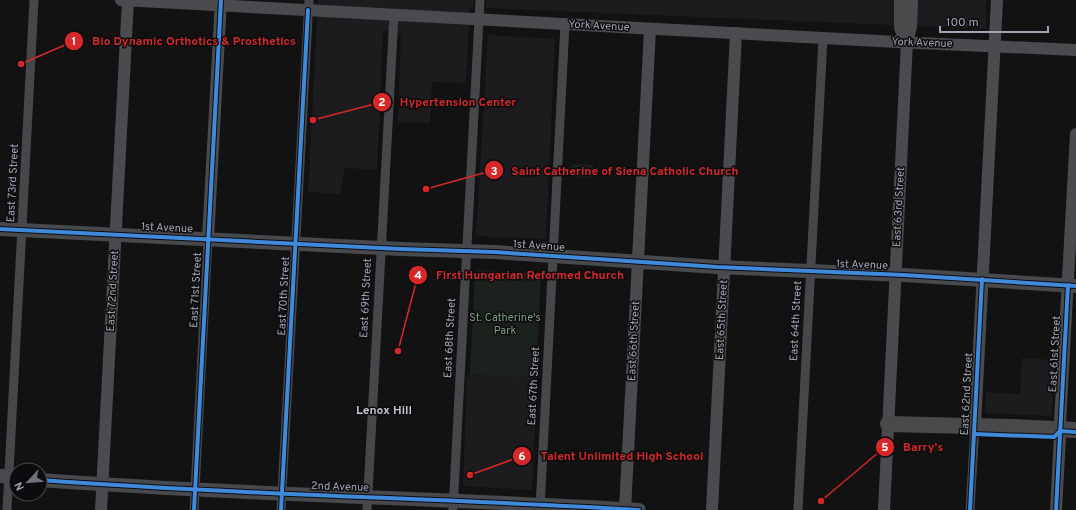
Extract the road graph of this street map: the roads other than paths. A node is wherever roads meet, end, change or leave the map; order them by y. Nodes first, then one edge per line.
1 (34, 0) edge
2 (121, 0) edge
3 (128, 0) edge
4 (480, 0) edge
5 (902, 0) edge
6 (912, 0) edge
7 (997, 0) edge
8 (221, 3) edge
9 (308, 5) edge
10 (394, 15) junction
11 (479, 19) junction
12 (565, 24) junction
13 (650, 29) junction
14 (736, 33) junction
15 (823, 38) junction
16 (907, 42) junction
17 (995, 46) junction
18 (1076, 50) edge
19 (1076, 134) edge
20 (0, 229) edge
21 (22, 230) junction
22 (116, 235) junction
23 (208, 239) junction
24 (296, 243) junction
25 (381, 248) junction
26 (467, 251) junction
27 (552, 256) junction
28 (638, 262) junction
29 (724, 267) junction
30 (811, 272) junction
31 (895, 275) junction
32 (982, 279) junction
33 (1072, 285) edge
34 (1060, 423) dead end
35 (888, 424) junction
36 (975, 425) junction
37 (1076, 430) edge
38 (1060, 436) dead end
39 (9, 462) edge
40 (8, 477) edge
41 (48, 481) edge
42 (102, 484) junction
43 (195, 489) junction
44 (282, 493) junction
45 (367, 503) edge
46 (453, 505) edge
47 (540, 507) edge
48 (7, 510) edge
49 (101, 510) edge
50 (194, 510) edge
51 (281, 510) edge
52 (633, 510) edge
53 (712, 510) edge
54 (798, 510) edge
55 (884, 510) edge
56 (970, 510) edge
57 (1056, 510) edge

1 - 21 street, East 73rd Street
2 - 3 street, York Avenue
3 - 8 street, York Avenue
3 - 22 street, East 72nd Street
4 - 11 street, East 68th Street
5 - 16 highway
6 - 16 street, East 63rd Street
7 - 17 street, East 62nd Street
8 - 9 street, York Avenue
8 - 23 street, East 71st Street
9 - 10 street, York Avenue
9 - 24 street, East 70th Street
10 - 11 street, York Avenue
10 - 25 street, East 69th Street
11 - 12 street, York Avenue
11 - 26 street, East 68th Street
12 - 13 street, York Avenue
12 - 27 street, East 67th Street
13 - 14 street, York Avenue
13 - 28 street, East 66th Street
14 - 15 street, York Avenue
14 - 29 street, East 65th Street
15 - 16 street, York Avenue
15 - 30 street, East 64th Street
16 - 17 street, York Avenue
16 - 31 street, East 63rd Street
17 - 18 street, York Avenue
17 - 32 street, East 62nd Street
19 - 33 street, East 61st Street
20 - 21 main road, 1st Avenue
21 - 22 main road, 1st Avenue
21 - 39 street, East 73rd Street
22 - 23 main road, 1st Avenue
22 - 42 street, East 72nd Street
23 - 24 main road, 1st Avenue
23 - 43 street, East 71st Street
24 - 25 main road, 1st Avenue
24 - 44 street, East 70th Street
25 - 26 main road, 1st Avenue
25 - 45 street, East 69th Street
26 - 27 main road, 1st Avenue
26 - 46 street, East 68th Street
27 - 28 main road, 1st Avenue
27 - 47 street, East 67th Street
28 - 29 main road, 1st Avenue
28 - 52 street, East 66th Street
29 - 30 main road, 1st Avenue
29 - 53 street, East 65th Street
30 - 31 main road, 1st Avenue
30 - 54 street, East 64th Street
31 - 32 main road, 1st Avenue
31 - 35 street, East 63rd Street
32 - 33 main road, 1st Avenue
32 - 36 street, East 62nd Street
33 - 34 street, East 61st Street
35 - 36 highway
35 - 55 street, East 63rd Street
36 - 37 highway, bridge
36 - 56 street, East 62nd Street
38 - 57 street
40 - 48 street, East 73rd Street
41 - 42 main road, 2nd Avenue
42 - 43 main road, 2nd Avenue
42 - 49 street, East 72nd Street
43 - 44 main road, 2nd Avenue
43 - 50 street, East 71st Street
44 - 45 main road, 2nd Avenue
44 - 51 street, East 70th Street
45 - 46 main road, 2nd Avenue
46 - 47 main road, 2nd Avenue
47 - 52 main road, 2nd Avenue

